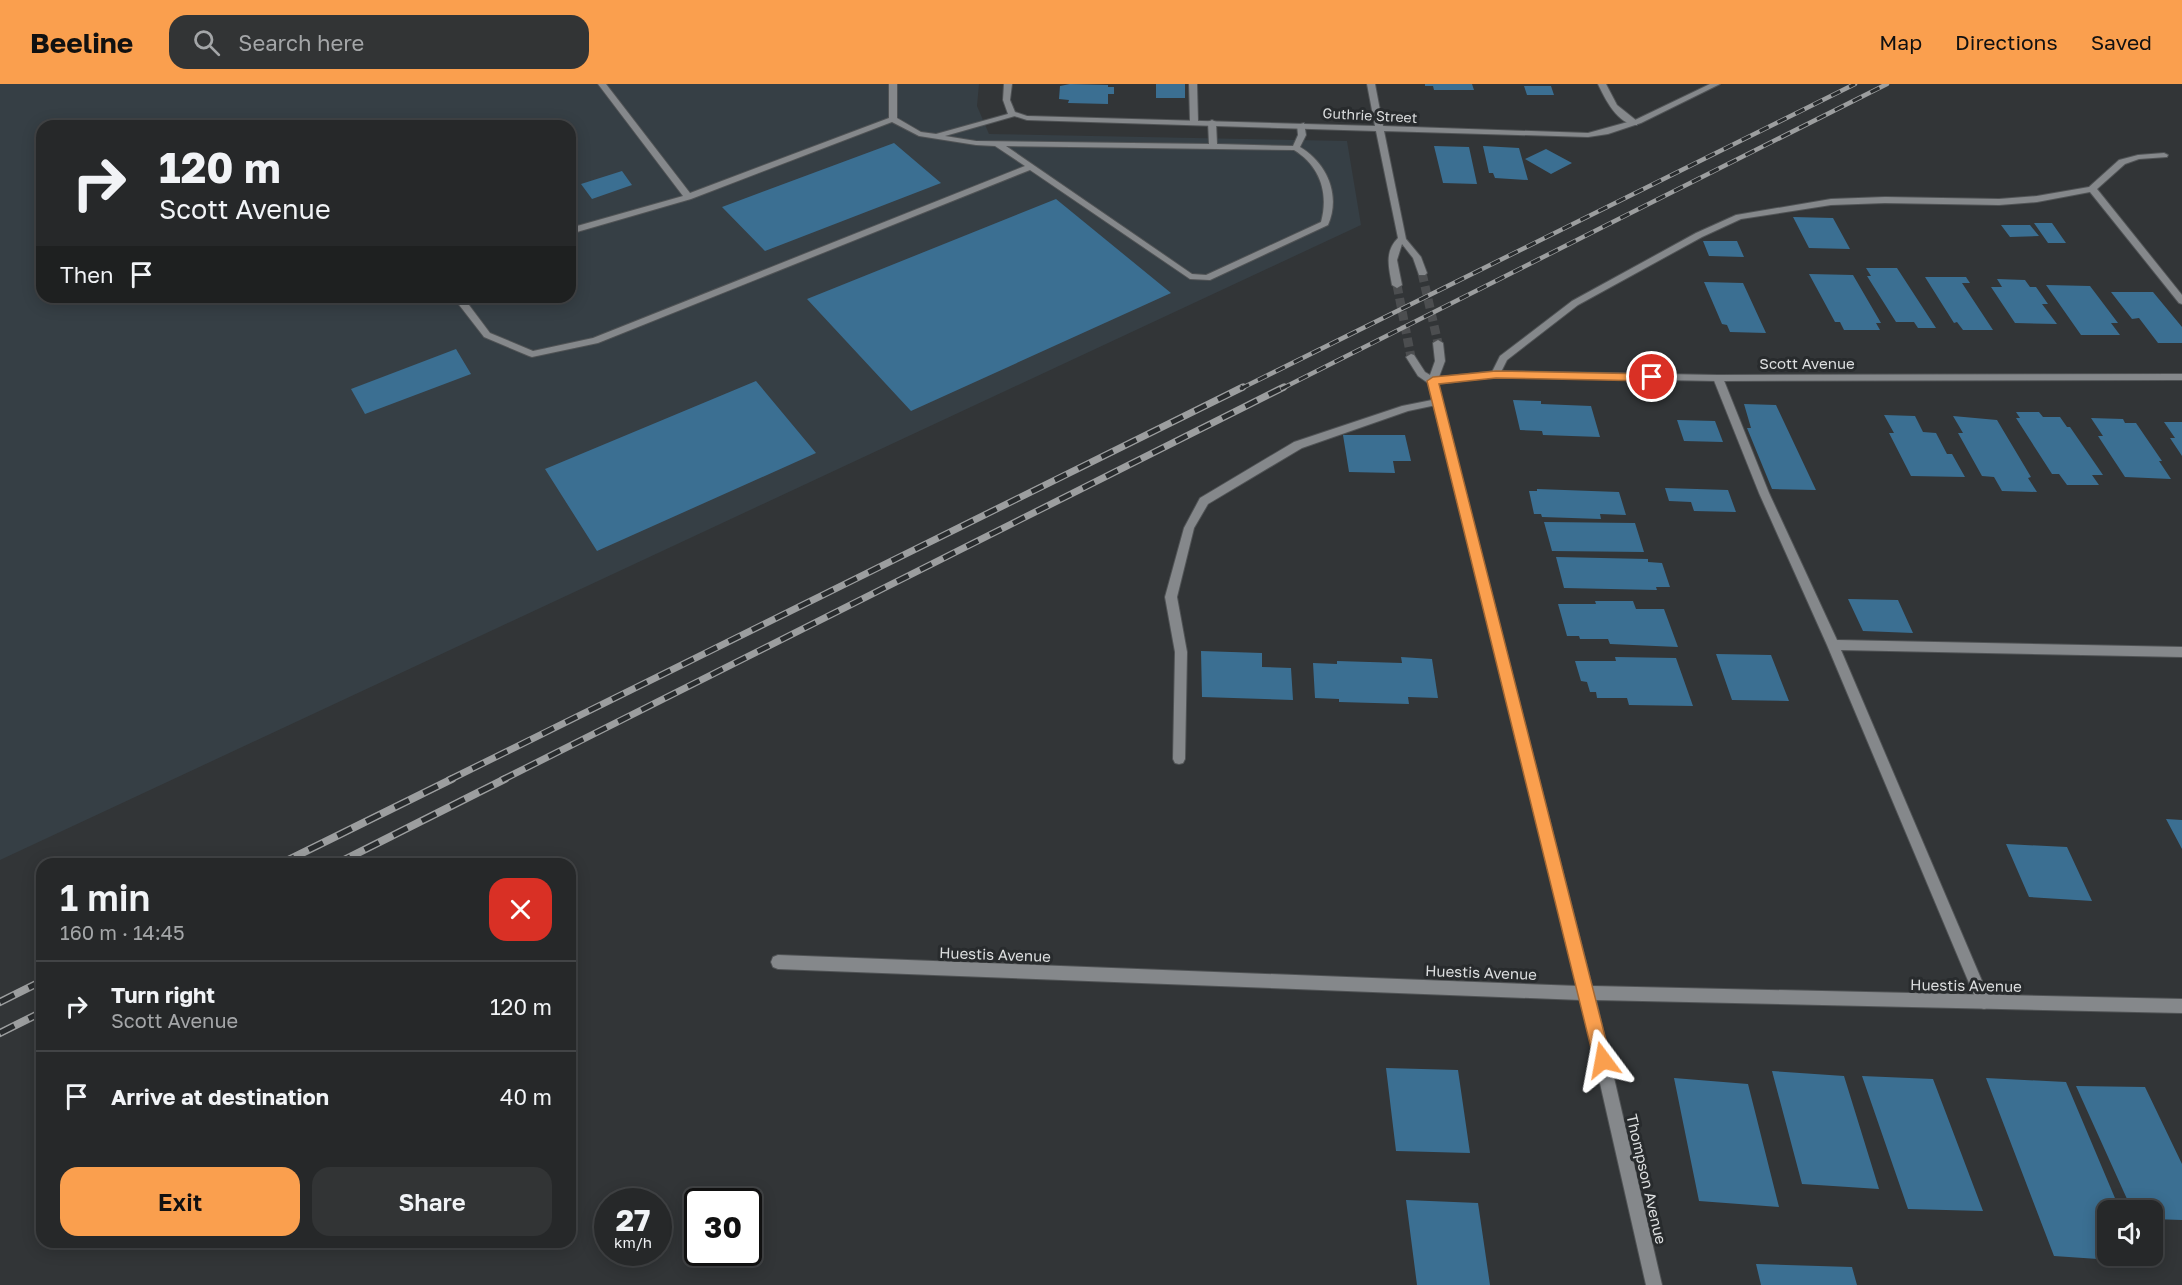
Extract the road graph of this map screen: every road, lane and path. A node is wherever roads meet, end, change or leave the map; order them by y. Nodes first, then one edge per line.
1 (603, 84) edge
2 (893, 84) edge
3 (1008, 84) edge
4 (1193, 84) edge
5 (1371, 84) edge
6 (1602, 84) edge
7 (1716, 84) edge
8 (1012, 114) junction
9 (893, 119) junction
10 (1194, 122) junction
11 (1212, 122) junction
12 (1634, 123) junction
13 (1301, 125) junction
14 (1378, 127) junction
15 (935, 136) junction
16 (996, 143) junction
17 (1213, 146) junction
18 (1296, 148) junction
19 (2164, 155) dead end
20 (1030, 167) junction
21 (2092, 189) junction
22 (688, 197) junction
23 (576, 229) edge
24 (1402, 239) junction
25 (1422, 273) tunnel mouth
26 (1397, 285) tunnel mouth
27 (2182, 301) edge
28 (463, 303) edge
29 (1438, 343) tunnel mouth
30 (1411, 357) tunnel mouth
31 (1496, 375) junction
32 (2182, 377) edge
33 (1718, 378) junction
34 (1433, 381) junction
35 (1437, 402) junction
36 (1833, 645) junction
37 (2182, 652) edge
38 (1179, 759) dead end
39 (778, 962) dead end
40 (1587, 993) junction
41 (1984, 1002) junction
42 (2182, 1006) edge
43 (1654, 1285) edge

1 - 22 street
2 - 9 street
3 - 8 street
4 - 10 street
5 - 14 street
6 - 12 street
7 - 12 street, Guthrie Street
8 - 10 street, Guthrie Street
8 - 15 street
9 - 15 street
9 - 22 street
10 - 11 street, Guthrie Street
11 - 13 street, Guthrie Street
11 - 17 street
12 - 14 street, Guthrie Street
13 - 14 street, Guthrie Street
13 - 18 street
14 - 24 street
15 - 16 street
16 - 17 street
16 - 20 street
17 - 18 street
18 - 20 street
19 - 21 street
20 - 28 street
21 - 27 street
21 - 31 street
22 - 23 street
24 - 25 street
24 - 26 street
29 - 34 street, Thompson Avenue
30 - 34 street
31 - 33 street, Scott Avenue
31 - 34 street, Scott Avenue
32 - 33 street, Scott Avenue
33 - 36 street
34 - 35 street, Thompson Avenue
35 - 38 street
35 - 40 street, Thompson Avenue
36 - 37 street
36 - 41 street
39 - 40 street, Huestis Avenue
40 - 41 street, Huestis Avenue
40 - 43 street, Thompson Avenue
41 - 42 street, Huestis Avenue

